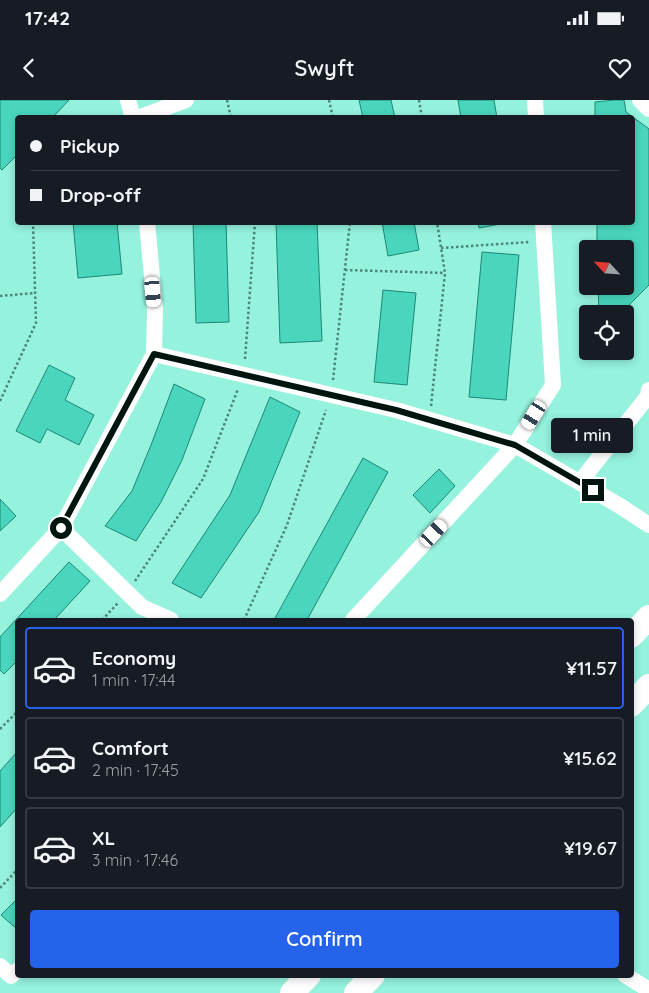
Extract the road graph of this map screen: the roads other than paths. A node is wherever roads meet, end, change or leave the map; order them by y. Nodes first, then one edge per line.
1 (128, 100) edge
2 (186, 100) edge
3 (535, 100) edge
4 (640, 100) edge
5 (649, 108) edge
6 (132, 115) edge
7 (146, 115) edge
8 (536, 115) edge
9 (147, 225) edge
10 (543, 225) edge
11 (154, 354) junction
12 (649, 390) edge
13 (515, 445) junction
14 (580, 482) junction
15 (649, 525) edge
16 (61, 528) junction
17 (0, 594) edge
18 (649, 617) edge
19 (167, 618) edge
20 (355, 618) edge
21 (634, 633) edge
22 (649, 686) edge
23 (634, 702) edge
24 (0, 966) edge
25 (15, 973) edge
26 (306, 978) edge
27 (371, 978) edge
28 (630, 978) edge
29 (649, 990) edge
30 (292, 993) edge
31 (356, 993) edge

1 - 6 street
2 - 7 street
3 - 8 street
4 - 5 street
9 - 11 street
10 - 13 street
11 - 13 street
11 - 16 street
12 - 14 street
13 - 14 street
13 - 20 street
14 - 15 street
16 - 17 street
16 - 19 street
18 - 21 highway
22 - 23 highway
24 - 25 street
26 - 30 highway
27 - 31 highway
28 - 29 street

